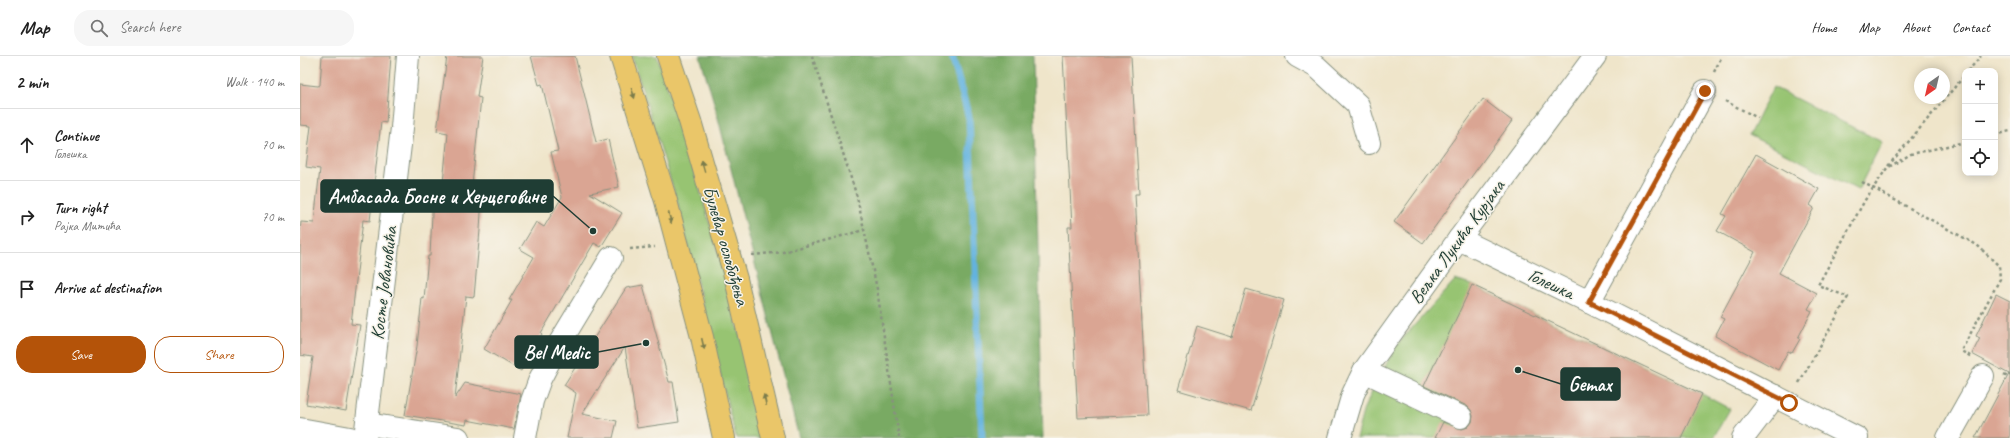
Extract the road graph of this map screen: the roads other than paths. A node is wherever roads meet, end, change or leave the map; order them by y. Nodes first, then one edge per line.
1 (408, 56) edge
2 (621, 56) edge
3 (668, 56) edge
4 (1297, 56) edge
5 (1595, 56) edge
6 (1705, 91) road end
7 (1369, 143) dead end
8 (1458, 239) junction
9 (611, 258) dead end
10 (1589, 302) junction
11 (1978, 367) road end
12 (1364, 371) junction
13 (1782, 400) junction
14 (1461, 417) dead end
15 (300, 429) edge
16 (366, 431) edge
17 (350, 438) edge
18 (458, 438) edge
19 (525, 438) edge
20 (724, 438) edge
21 (773, 438) edge
22 (1340, 438) edge
23 (1742, 438) edge
24 (1857, 438) edge
25 (1948, 438) edge

1 - 16 street, Косте Јовановића
2 -> 20 main road
21 -> 3 main road, Булевар ослобођења
4 - 7 street
5 - 8 street, Вељка Лукића Курјака
6 - 10 street
8 - 10 street, Голешка
8 - 12 street, Вељка Лукића Курјака
9 - 19 street
10 - 13 street, Голешка
11 - 25 street
12 - 14 street
12 - 22 street, Вељка Лукића Курјака
13 - 23 street
13 - 24 street, Голешка
15 - 17 street
16 - 18 street

